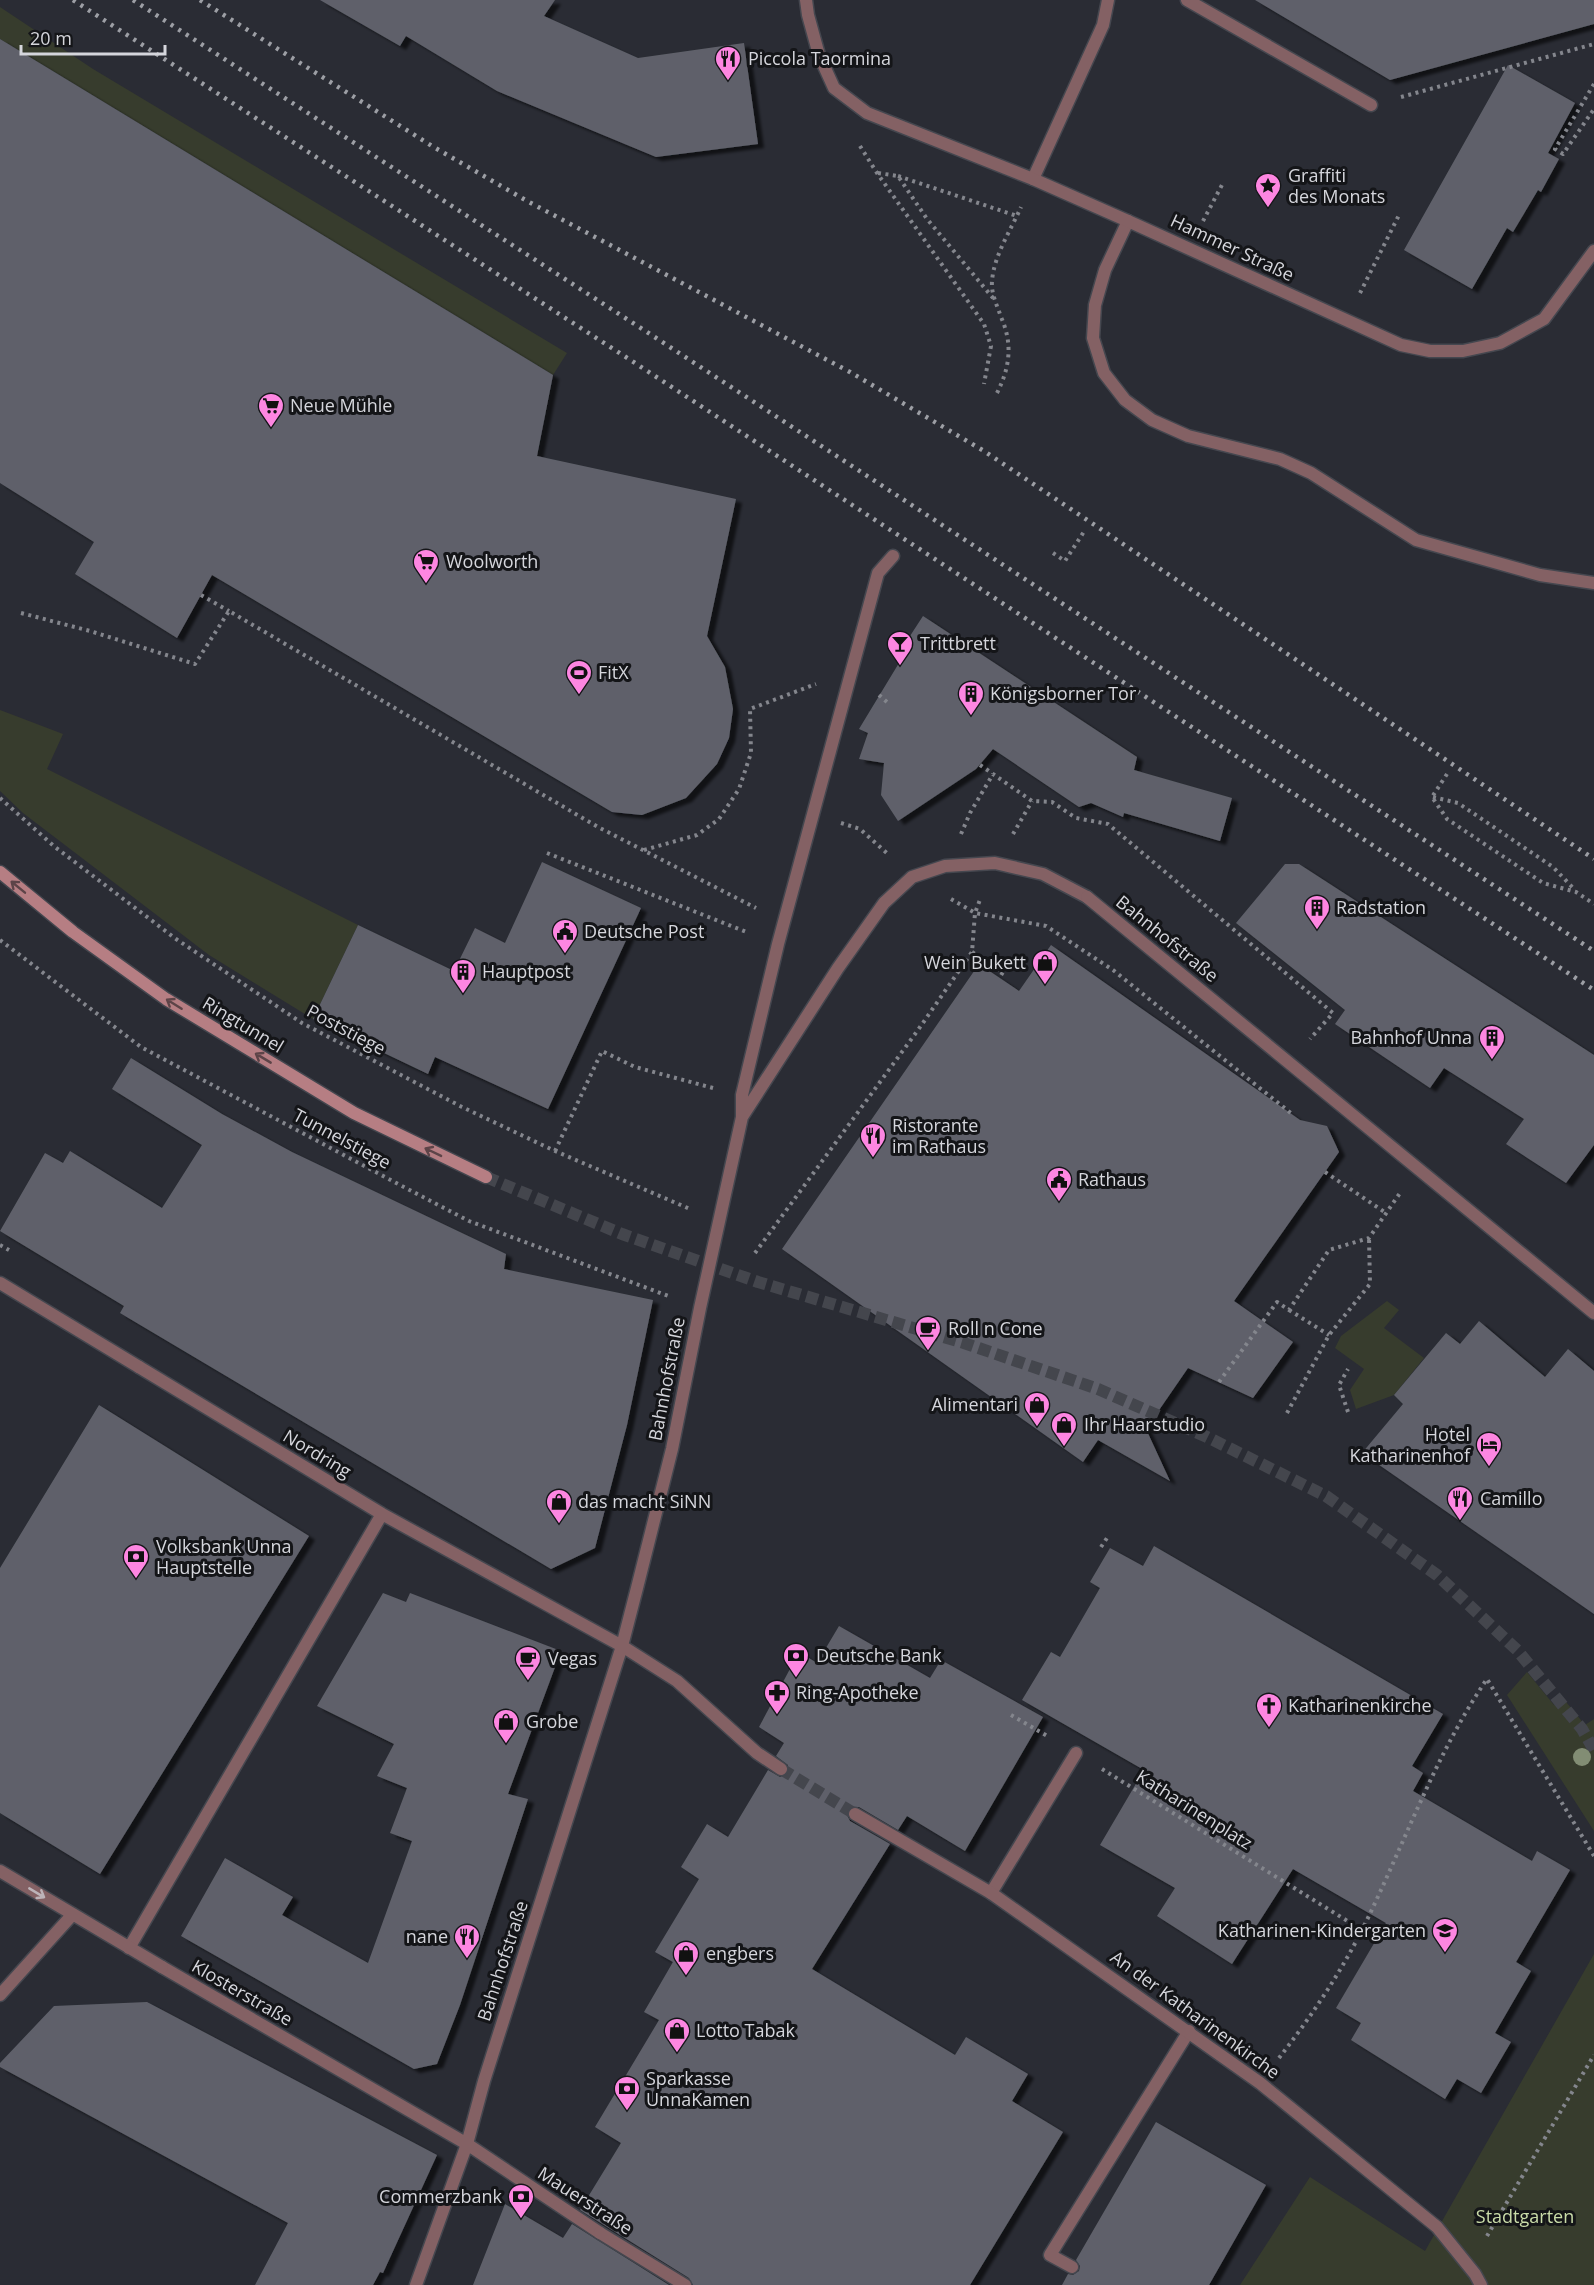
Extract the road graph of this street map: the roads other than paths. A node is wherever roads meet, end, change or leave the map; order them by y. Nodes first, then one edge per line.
1 (806, 0) edge
2 (1108, 0) edge
3 (1187, 0) edge
4 (1371, 105) road end
5 (1033, 179) junction
6 (1128, 221) junction
7 (1594, 251) edge
8 (893, 555) dead end
9 (1594, 583) edge
10 (0, 872) edge
11 (742, 1117) junction
12 (486, 1178) tunnel mouth
13 (0, 1283) edge
14 (1594, 1313) edge
15 (382, 1514) junction
16 (622, 1646) junction
17 (1076, 1753) road end
18 (781, 1769) tunnel mouth
19 (855, 1814) tunnel mouth
20 (0, 1871) edge
21 (991, 1893) junction
22 (73, 1914) junction
23 (129, 1948) junction
24 (0, 1995) edge
25 (1190, 2031) junction
26 (467, 2144) junction
27 (1072, 2267) dead end
28 (1478, 2279) edge
29 (416, 2285) edge
30 (685, 2285) edge

1 - 5 street, Hammer Straße
2 - 5 street
3 - 4 street
5 - 6 street, Hammer Straße
6 - 7 street, Hammer Straße
6 - 9 street
8 - 11 street, Bahnhofstraße
12 -> 10 main road, Ringtunnel
11 - 14 street, Bahnhofstraße
11 - 16 street, Bahnhofstraße
13 - 15 street, Nordring
15 - 16 street, Nordring
15 - 23 street
16 - 18 street
16 - 26 street, Bahnhofstraße
17 - 21 street
19 - 21 street, An der Katharinenkirche
20 -> 22 street, Klosterstraße
21 - 25 street, An der Katharinenkirche
22 - 23 street, Klosterstraße
22 - 24 street
23 - 26 street, Klosterstraße
25 - 27 street
25 - 28 street, An der Katharinenkirche
26 - 29 street, Bahnhofstraße
26 - 30 street, Mauerstraße

